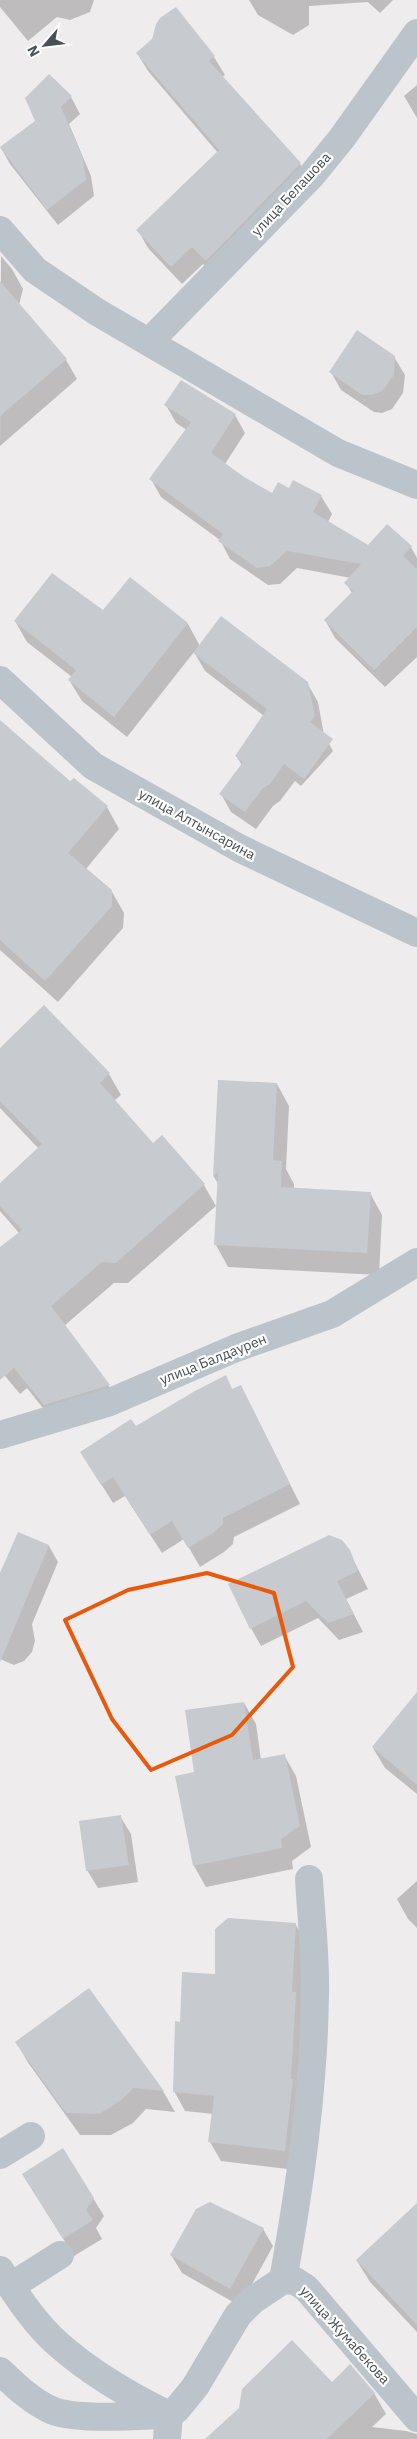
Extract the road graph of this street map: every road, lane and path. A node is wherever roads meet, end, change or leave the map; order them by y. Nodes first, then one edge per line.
1 (417, 33) edge
2 (0, 230) edge
3 (149, 342) junction
4 (417, 485) edge
5 (0, 680) edge
6 (417, 934) edge
7 (417, 1262) edge
8 (0, 1435) edge
9 (309, 1879) dead end
10 (31, 2136) dead end
11 (0, 2155) edge
12 (60, 2255) dead end
13 (5, 2278) edge
14 (283, 2280) junction
15 (0, 2371) edge
16 (417, 2418) edge
17 (168, 2427) edge

1 - 3 street, улица Белашова
2 - 3 street
3 - 4 street
5 - 6 street, улица Алтынсарина
7 - 8 street, улица Балдаурен
9 - 14 street
10 - 11 street
12 - 13 street
13 - 17 street
14 - 16 street, улица Жумабекова
14 - 17 street, улица Жумабекова
15 - 17 street

